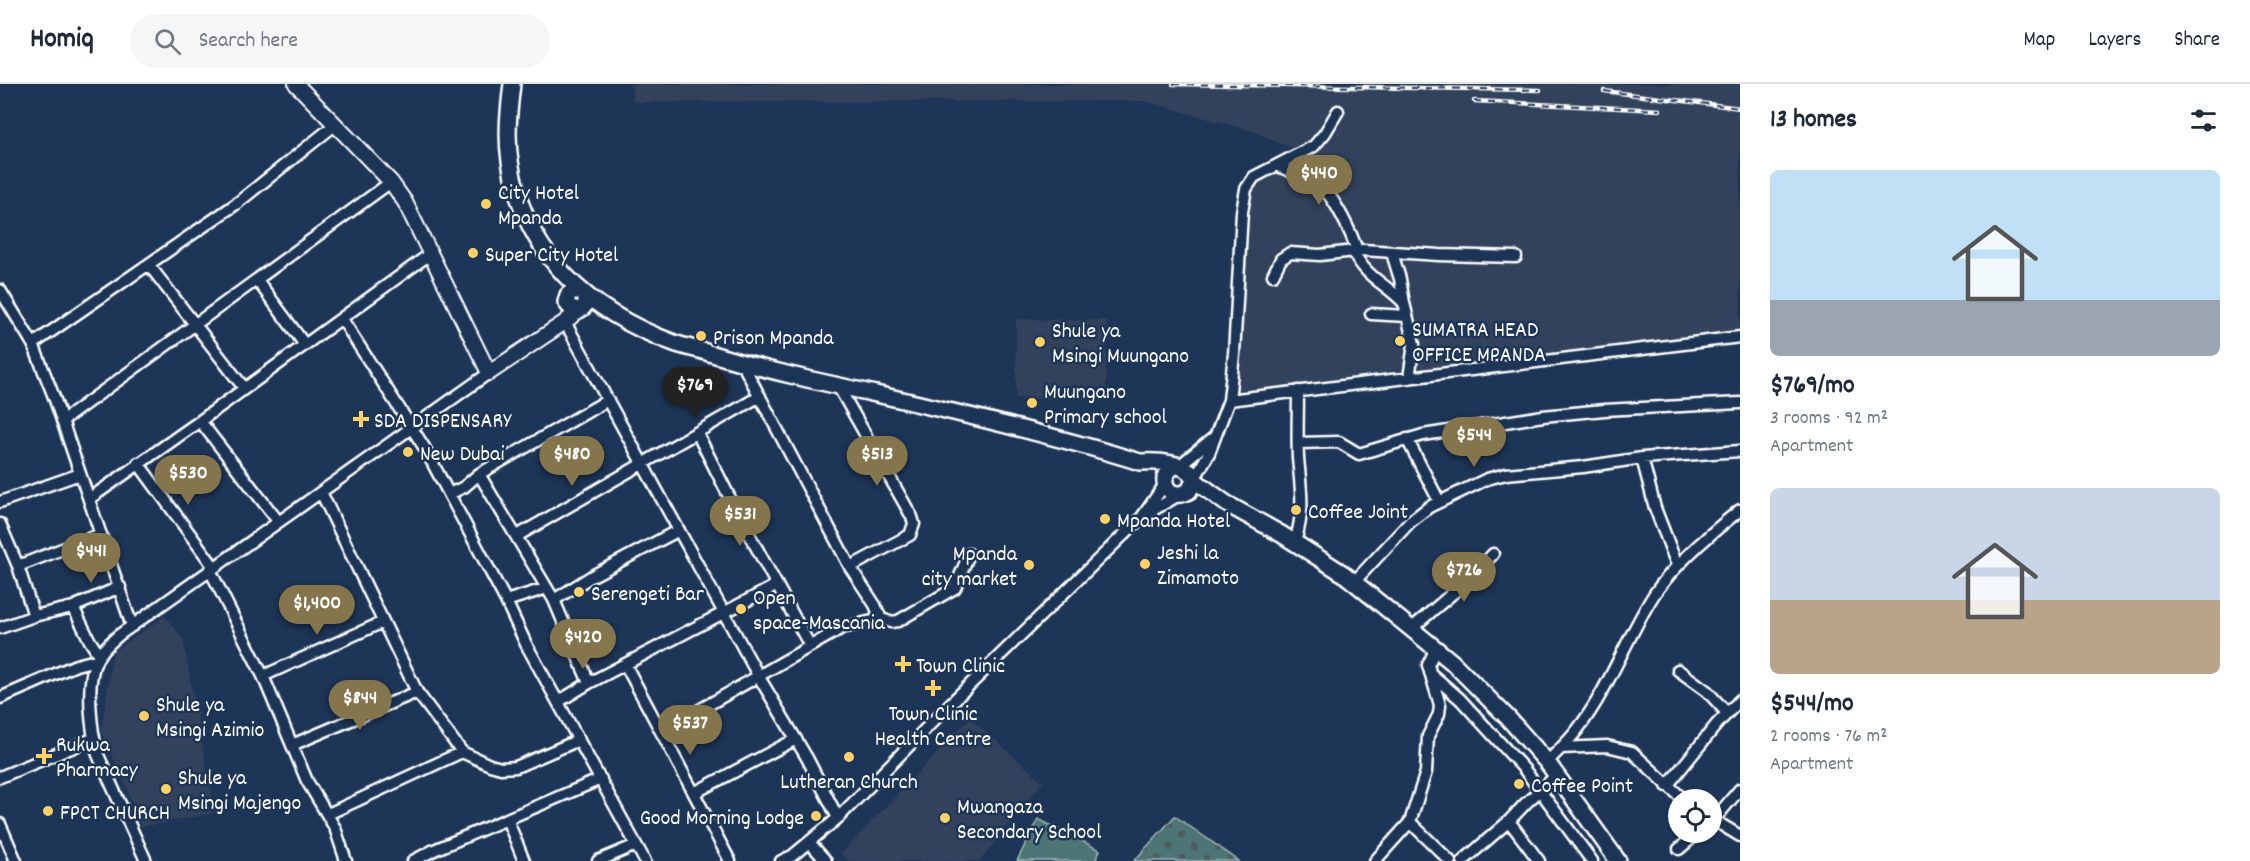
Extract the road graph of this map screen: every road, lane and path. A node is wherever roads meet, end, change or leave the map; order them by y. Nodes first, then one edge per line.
1 (296, 84) edge
2 (513, 84) edge
3 (1338, 111) dead end
4 (336, 124) junction
5 (1278, 166) junction
6 (391, 182) junction
7 (1355, 251) junction
8 (1392, 253) junction
9 (430, 254) junction
10 (1516, 257) dead end
11 (149, 265) junction
12 (1274, 274) dead end
13 (257, 280) junction
14 (0, 290) edge
15 (577, 301) junction
16 (1404, 303) junction
17 (1371, 314) dead end
18 (1407, 316) junction
19 (342, 319) junction
20 (194, 325) junction
21 (560, 325) junction
22 (1740, 337) edge
23 (33, 344) junction
24 (305, 345) junction
25 (742, 363) junction
26 (489, 373) junction
27 (1409, 378) junction
28 (837, 386) junction
29 (244, 388) junction
30 (1298, 391) junction
31 (759, 396) junction
32 (608, 400) junction
33 (1230, 400) junction
34 (1740, 403) edge
35 (62, 421) junction
36 (200, 422) junction
37 (412, 427) junction
38 (697, 433) junction
39 (1214, 438) junction
40 (1407, 439) junction
41 (1298, 443) junction
42 (1740, 451) edge
43 (1642, 458) junction
44 (1140, 462) junction
45 (138, 463) junction
46 (642, 463) junction
47 (1178, 466) junction
48 (80, 474) junction
49 (479, 474) junction
50 (1194, 480) junction
51 (1165, 483) junction
52 (321, 492) junction
53 (449, 494) junction
54 (1181, 494) junction
55 (89, 499) junction
56 (1439, 501) junction
57 (0, 502) edge
58 (1227, 504) junction
59 (1740, 510) edge
60 (1142, 516) junction
61 (278, 521) junction
62 (0, 524) edge
63 (679, 530) junction
64 (101, 534) junction
65 (517, 536) junction
66 (1295, 542) junction
67 (5, 551) edge
68 (969, 554) dead end
69 (1493, 554) dead end
70 (1677, 565) junction
71 (18, 566) junction
72 (850, 567) junction
73 (212, 569) junction
74 (1354, 582) junction
75 (777, 585) junction
76 (120, 587) junction
77 (547, 588) junction
78 (506, 600) junction
79 (554, 600) junction
80 (73, 607) junction
81 (724, 612) junction
82 (34, 616) junction
83 (881, 619) junction
84 (382, 622) junction
85 (132, 626) junction
86 (0, 628) edge
87 (1412, 628) junction
88 (810, 646) junction
89 (1436, 648) junction
90 (98, 657) junction
91 (625, 664) junction
92 (1678, 670) dead end
93 (1430, 673) junction
94 (263, 676) junction
95 (759, 677) junction
96 (589, 683) junction
97 (417, 692) junction
98 (0, 698) edge
99 (1740, 700) edge
100 (558, 702) junction
101 (1727, 713) junction
102 (661, 732) junction
103 (93, 739) junction
104 (579, 740) junction
105 (796, 740) junction
106 (292, 745) junction
107 (1561, 748) junction
108 (462, 752) junction
109 (1547, 762) junction
110 (1557, 775) junction
111 (0, 777) edge
112 (601, 779) junction
113 (1667, 786) junction
114 (1671, 789) edge
115 (1740, 789) edge
116 (1540, 790) junction
117 (694, 793) junction
118 (1722, 809) edge
119 (328, 814) junction
120 (838, 818) junction
121 (507, 819) junction
122 (1509, 821) junction
123 (1410, 822) junction
124 (0, 824) edge
125 (1722, 826) edge
126 (1740, 836) edge
127 (809, 842) junction
128 (1685, 843) edge
129 (636, 844) junction
130 (1678, 849) dead end
131 (436, 856) edge
132 (789, 859) edge
133 (16, 861) edge
134 (146, 861) edge
135 (346, 861) edge
136 (413, 861) edge
137 (524, 861) edge
138 (598, 861) edge
139 (645, 861) edge
140 (730, 861) edge
141 (781, 861) edge
142 (826, 861) edge
143 (1375, 861) edge
144 (1450, 861) edge
145 (1463, 861) edge
146 (1539, 861) edge
147 (1592, 861) edge
148 (1618, 861) edge

1 - 4 main road
2 - 15 highway
3 - 5 street
4 - 6 main road
4 - 11 street
5 - 7 street
5 - 33 street
6 - 9 main road
6 - 13 street
7 - 8 street
7 - 12 street
7 - 16 street
8 - 10 street
8 - 16 street
9 - 19 street
9 - 26 main road
11 - 20 street
11 - 23 street
13 - 20 street
13 - 24 street
14 - 23 street
15 - 21 main road
15 - 25 highway
16 - 18 street
17 - 18 street
18 - 27 street
19 - 24 street
19 - 37 street
20 - 29 street
20 - 35 street
21 - 26 main road
21 - 32 street
22 - 27 street
23 - 35 street
24 - 29 street
25 - 28 highway
25 - 31 street
26 - 37 street
27 - 30 street
28 - 44 highway
28 - 72 street
29 - 36 street
30 - 33 street
30 - 41 street
31 - 38 street
31 - 72 street
32 - 46 street
32 - 49 street
33 - 39 street
34 - 40 street
35 - 48 street
36 - 45 street
36 - 61 street
37 - 52 street
37 - 53 street
38 - 46 street
38 - 75 street
39 - 47 street
39 - 50 street
40 - 41 street
40 - 56 street
41 - 66 street
42 - 43 street
43 - 56 street
43 - 70 street
44 - 47 highway
44 - 51 highway
45 - 55 street
45 - 73 street
46 - 63 street
46 - 65 street
47 - 50 highway
47 - 51 highway
48 - 55 street
48 - 57 street
49 - 53 street
49 - 65 street
50 - 54 highway
50 - 58 highway
51 - 54 highway
51 - 60 street
52 - 61 street
52 - 84 street
53 - 78 street
54 - 58 highway
54 - 60 street
55 - 64 street
56 - 74 street
58 - 66 highway
59 - 70 street
60 - 120 street
61 - 73 street
62 - 67 street
63 - 79 street
63 - 81 street
64 - 71 street
64 - 76 street
65 - 77 street
66 - 74 highway
67 - 71 street
68 - 83 street
69 - 87 street
70 - 107 street
71 - 82 street
72 - 83 street
73 - 85 street
73 - 94 street
74 - 87 highway
75 - 81 street
75 - 88 street
76 - 80 street
76 - 85 street
77 - 78 street
77 - 79 street
78 - 100 street
79 - 96 street
80 - 82 street
80 - 90 street
81 - 91 street
81 - 95 street
82 - 86 street
83 - 88 street
84 - 94 street
84 - 97 street
85 - 90 street
87 - 89 highway
88 - 95 street
89 - 93 street
89 - 109 highway
90 - 98 street
90 - 103 street
91 - 96 street
91 - 102 street
92 - 101 street
93 - 116 street
93 - 123 street
94 - 106 street
95 - 102 street
95 - 105 street
96 - 100 street
97 - 106 street
97 - 108 street
99 - 101 street
100 - 104 street
101 - 113 street
102 - 117 street
103 - 111 street
103 - 134 street
104 - 108 street
104 - 112 street
105 - 117 street
105 - 120 street
106 - 119 street
107 - 109 street
107 - 113 street
108 - 119 street
109 - 110 highway
110 - 116 street
110 - 148 highway
112 - 121 street
112 - 129 street
113 - 114 street
115 - 118 street
116 - 122 street
116 - 147 street
117 - 140 street
119 - 135 street
120 - 127 street
121 - 131 street
121 - 137 street
122 - 145 street
122 - 146 street
123 - 143 street
123 - 144 street
124 - 133 street
125 - 126 street
127 - 132 street
127 - 142 street
128 - 130 street
129 - 138 street
129 - 139 street
131 - 136 street
132 - 141 street

